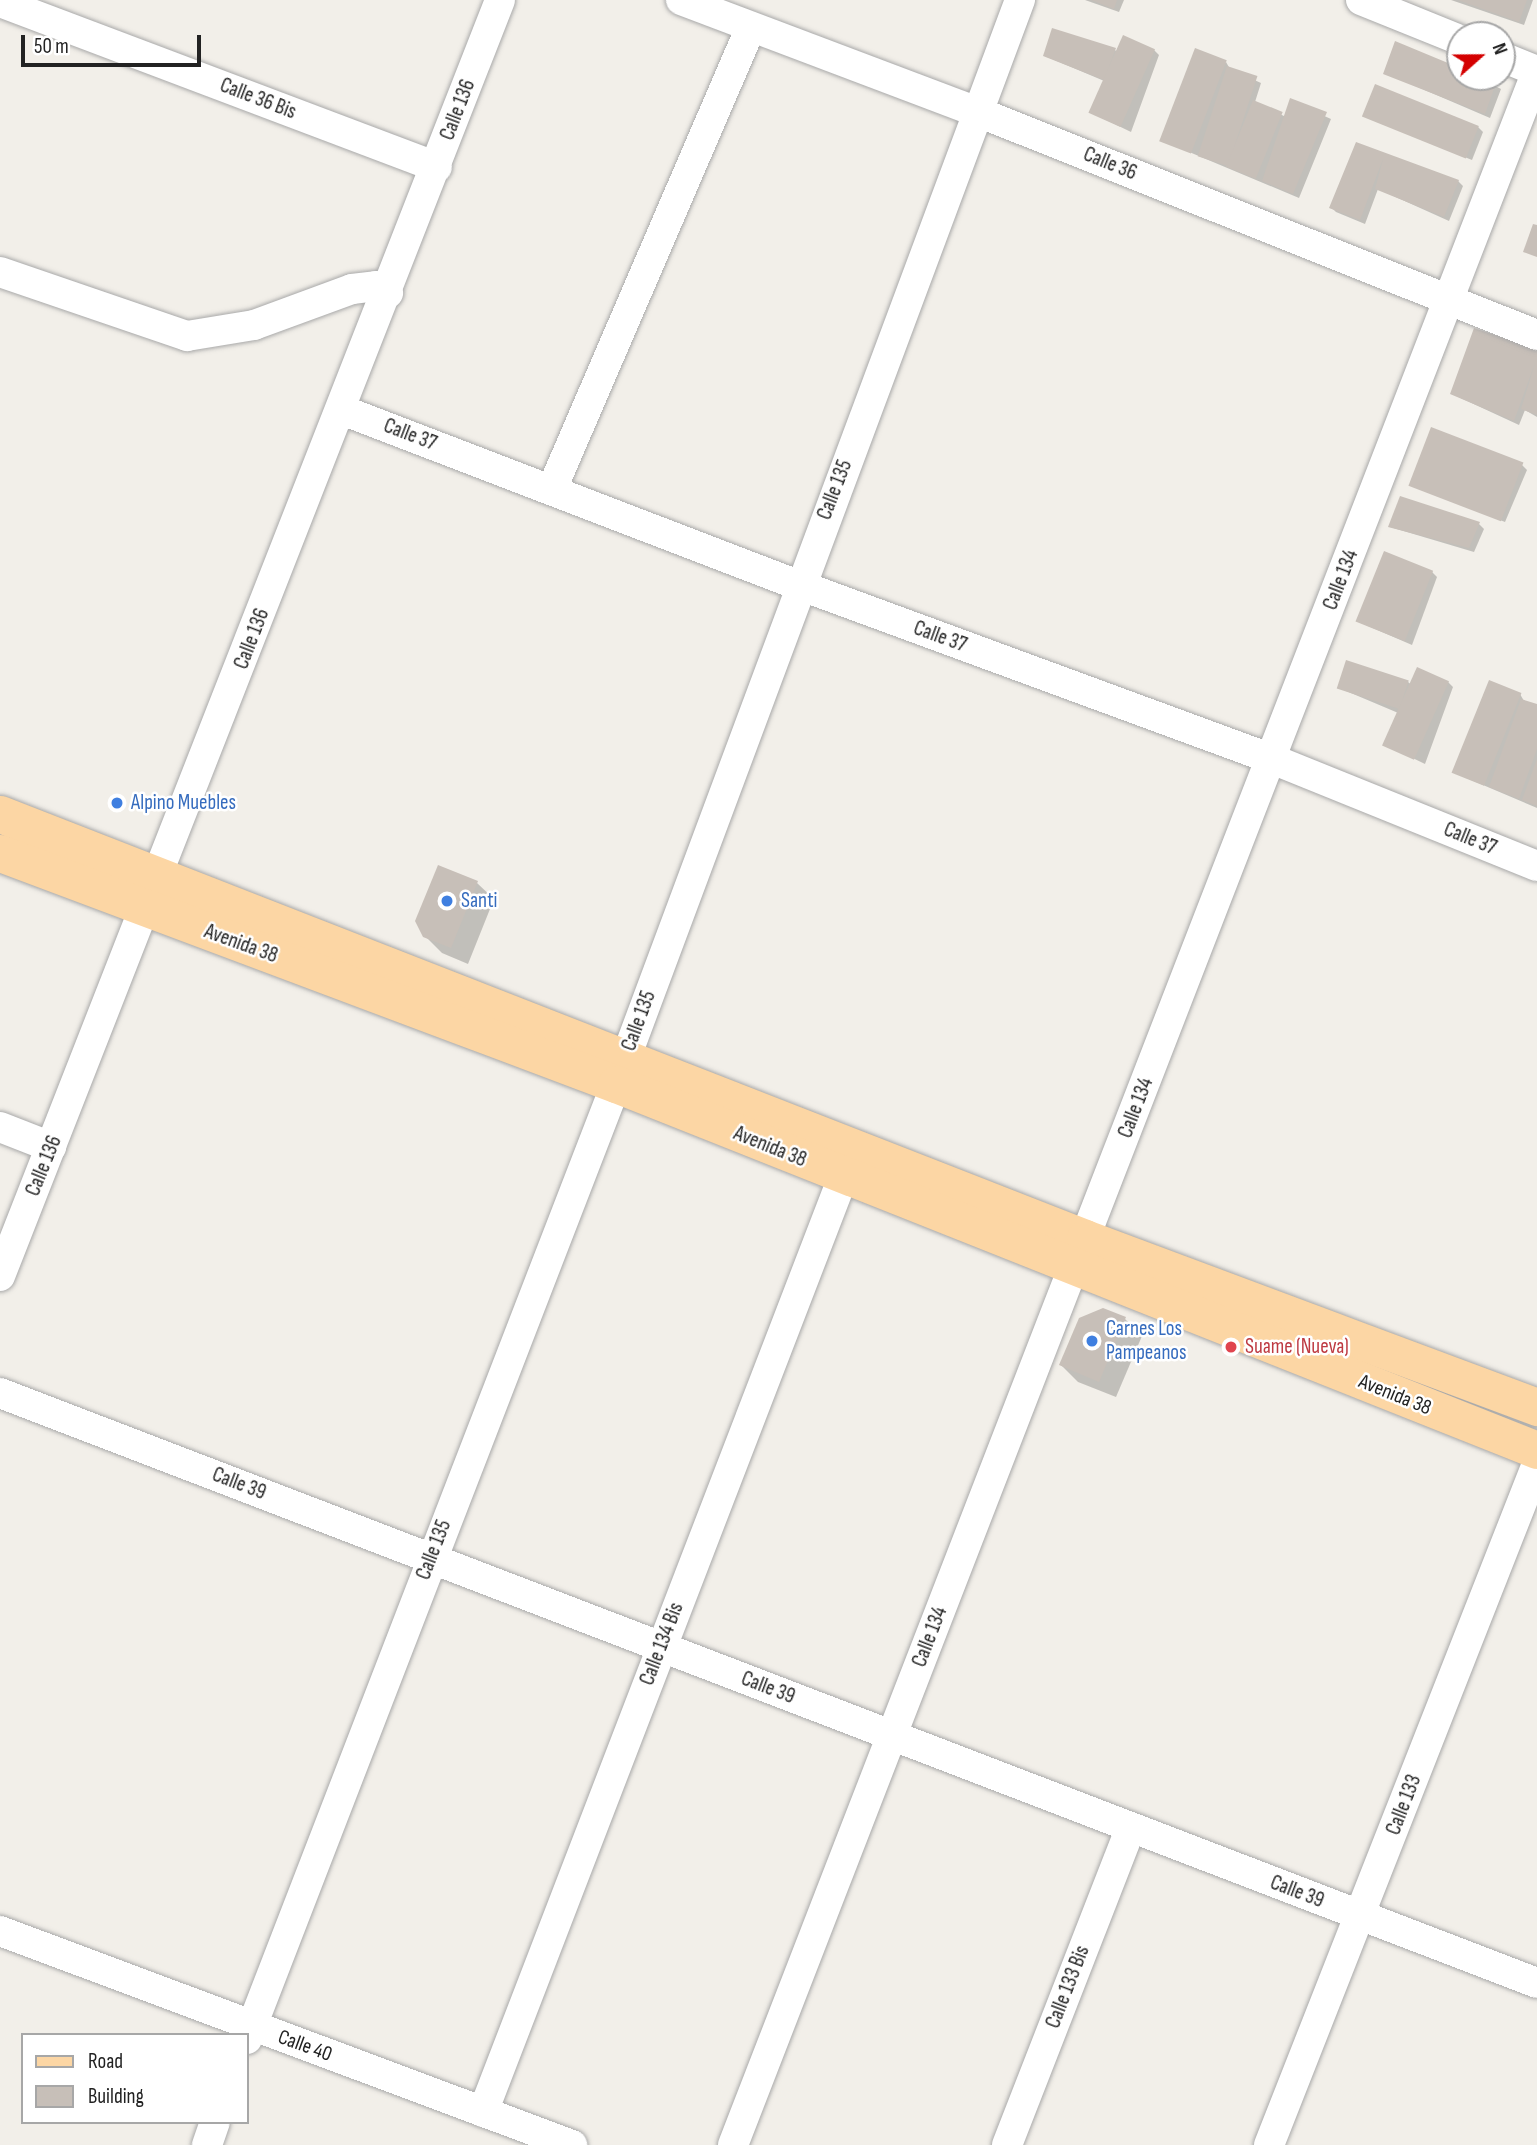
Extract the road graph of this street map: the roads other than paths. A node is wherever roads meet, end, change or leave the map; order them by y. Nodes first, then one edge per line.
1 (500, 0) edge
2 (681, 0) edge
3 (1020, 0) edge
4 (1361, 0) edge
5 (0, 2) edge
6 (751, 27) junction
7 (1446, 34) edge
8 (1516, 63) edge
9 (1537, 71) edge
10 (978, 112) junction
11 (1525, 140) edge
12 (436, 167) junction
13 (0, 272) edge
14 (388, 293) junction
15 (1449, 299) junction
16 (1537, 335) edge
17 (342, 410) junction
18 (552, 489) junction
19 (799, 585) junction
20 (1272, 759) junction
21 (0, 814) edge
22 (0, 853) edge
23 (1537, 866) edge
24 (160, 875) junction
25 (146, 909) junction
26 (621, 1070) junction
27 (0, 1127) edge
28 (51, 1147) junction
29 (843, 1177) junction
30 (1080, 1253) junction
31 (0, 1276) edge
32 (0, 1393) edge
33 (1537, 1407) edge
34 (1537, 1450) edge
35 (1537, 1464) edge
36 (431, 1558) junction
37 (660, 1647) junction
38 (891, 1735) junction
39 (1130, 1829) junction
40 (1361, 1916) junction
41 (0, 1931) edge
42 (1537, 1983) edge
43 (249, 2032) edge
44 (483, 2112) junction
45 (214, 2124) edge
46 (207, 2145) edge
47 (572, 2145) edge
48 (733, 2145) edge
49 (1007, 2145) edge
50 (1269, 2145) edge

1 - 12 street, Calle 136
2 - 6 street, Calle 36
3 - 10 street, Calle 135
4 - 7 street
5 - 12 street, Calle 36 Bis
6 - 10 street, Calle 36
6 - 18 street
8 - 9 street
9 - 11 street, Calle 134
10 - 15 street, Calle 36
10 - 19 street, Calle 135
11 - 15 street, Calle 134
12 - 14 street, Calle 136
13 - 14 street
14 - 17 street, Calle 136
15 - 16 street, Calle 36
15 - 20 street, Calle 134
17 - 18 street, Calle 37
17 - 24 street, Calle 136
18 - 19 street, Calle 37
19 - 20 street, Calle 37
19 - 26 street, Calle 135
20 - 23 street, Calle 37
20 - 30 street, Calle 134
21 - 24 main road, Avenida 38
22 - 25 main road, Avenida 38
24 - 25 street, Calle 136
24 - 26 main road, Avenida 38
25 - 26 main road, Avenida 38
25 - 28 street, Calle 136
26 - 29 main road, Avenida 38
26 - 30 main road, Avenida 38
26 - 36 street, Calle 135
27 - 28 street
28 - 31 street, Calle 136
29 - 30 main road, Avenida 38
29 - 37 street, Calle 134 Bis
30 - 33 main road, Avenida 38
30 - 34 main road, Avenida 38
30 - 38 street, Calle 134
32 - 36 street, Calle 39
35 - 40 street, Calle 133
36 - 37 street, Calle 39
36 - 43 street, Calle 135
37 - 38 street, Calle 39
37 - 44 street, Calle 134 Bis
38 - 39 street, Calle 39
38 - 48 street, Calle 134
39 - 40 street, Calle 39
39 - 49 street, Calle 133 Bis
40 - 42 street, Calle 39
40 - 50 street, Calle 133
41 - 43 street, Calle 40
43 - 44 street, Calle 40
44 - 47 street, Calle 40
45 - 46 street

